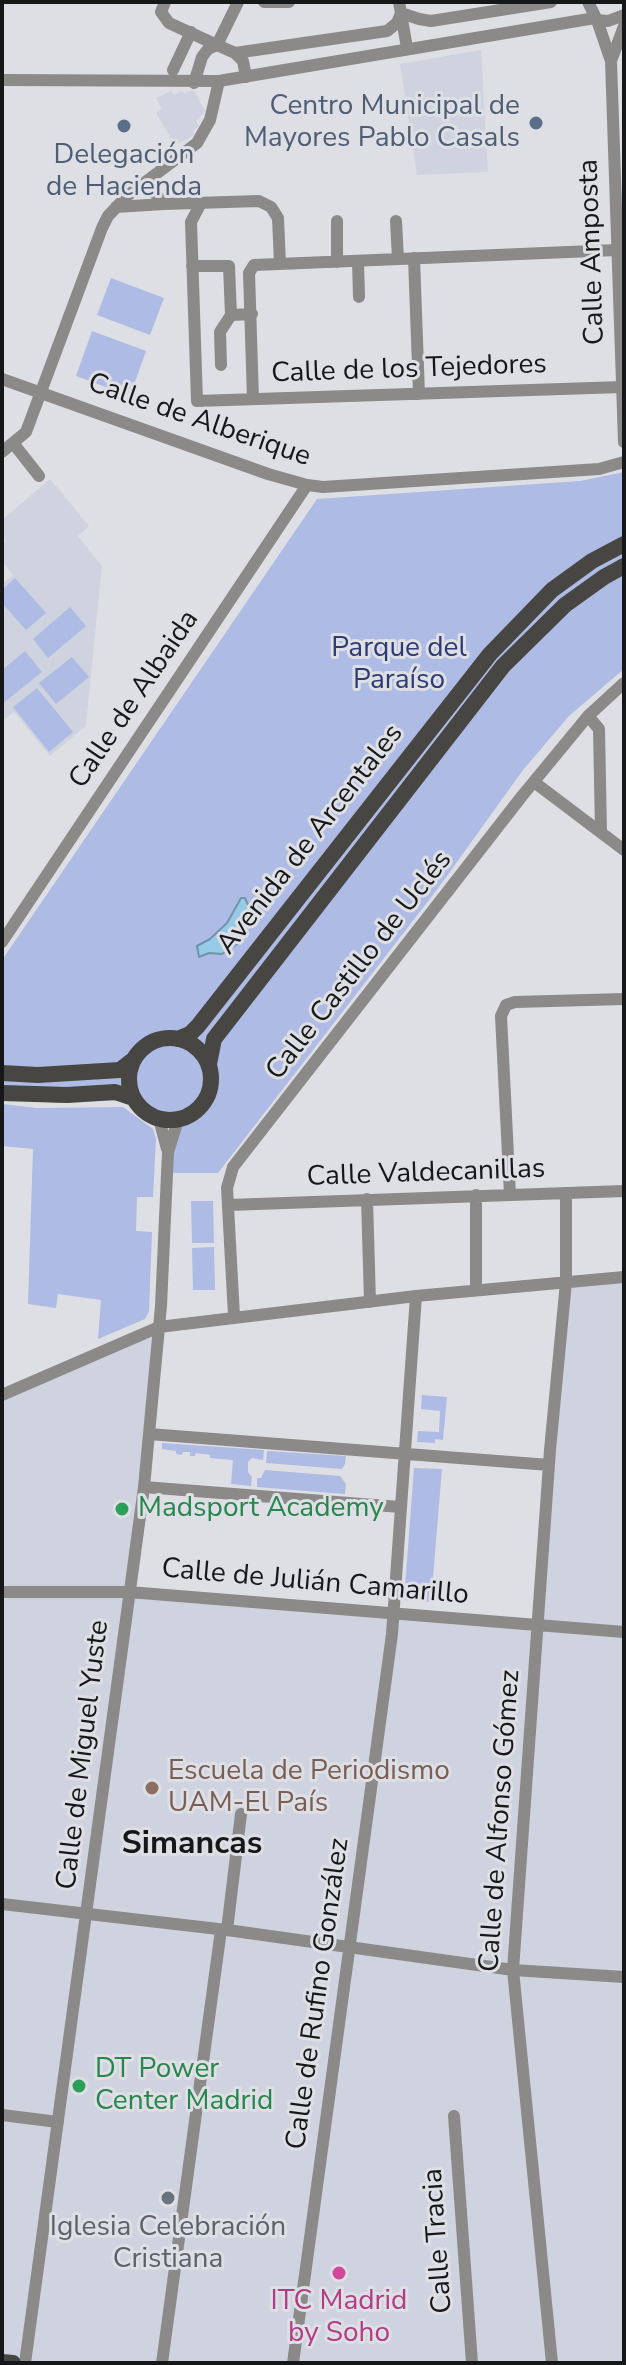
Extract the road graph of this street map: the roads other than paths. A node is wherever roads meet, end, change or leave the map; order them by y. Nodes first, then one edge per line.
1 (165, 2) edge
2 (238, 2) edge
3 (264, 2) edge
4 (289, 2) edge
5 (551, 2) edge
6 (588, 3) edge
7 (400, 7) edge
8 (624, 15) edge
9 (596, 19) junction
10 (569, 21) junction
11 (624, 26) edge
12 (191, 32) junction
13 (217, 45) junction
14 (407, 48) junction
15 (235, 53) junction
16 (611, 61) junction
17 (173, 70) dead end
18 (246, 77) junction
19 (2, 80) edge
20 (219, 81) junction
21 (194, 83) junction
22 (618, 148) edge
23 (148, 180) junction
24 (201, 203) junction
25 (164, 204) junction
26 (116, 207) junction
27 (337, 221) dead end
28 (396, 221) dead end
29 (620, 232) edge
30 (617, 250) junction
31 (414, 258) junction
32 (398, 259) junction
33 (358, 261) junction
34 (337, 262) junction
35 (280, 264) junction
36 (192, 266) junction
37 (359, 297) dead end
38 (252, 314) junction
39 (231, 315) junction
40 (221, 365) dead end
41 (2, 379) edge
42 (622, 387) edge
43 (41, 393) junction
44 (419, 394) junction
45 (253, 399) junction
46 (624, 442) edge
47 (13, 443) junction
48 (2, 452) edge
49 (624, 462) edge
50 (39, 476) dead end
51 (307, 485) junction
52 (624, 544) edge
53 (624, 566) edge
54 (624, 683) edge
55 (588, 716) junction
56 (534, 782) junction
57 (601, 832) junction
58 (624, 850) edge
59 (2, 942) edge
60 (624, 999) edge
61 (178, 1039) junction
62 (134, 1059) junction
63 (209, 1064) junction
64 (2, 1073) edge
65 (2, 1093) edge
66 (133, 1098) junction
67 (159, 1119) junction
68 (178, 1120) junction
69 (168, 1152) junction
70 (624, 1191) edge
71 (566, 1193) junction
72 (476, 1195) junction
73 (510, 1195) junction
74 (367, 1199) junction
75 (229, 1205) junction
76 (624, 1277) edge
77 (566, 1282) junction
78 (476, 1290) junction
79 (416, 1296) junction
80 (370, 1302) junction
81 (234, 1316) junction
82 (159, 1327) junction
83 (2, 1395) edge
84 (149, 1434) junction
85 (403, 1454) junction
86 (549, 1465) junction
87 (144, 1487) junction
88 (400, 1507) junction
89 (2, 1592) edge
90 (129, 1592) junction
91 (394, 1613) junction
92 (539, 1627) junction
93 (624, 1632) edge
94 (241, 1814) dead end
95 (2, 1904) edge
96 (88, 1914) junction
97 (224, 1930) junction
98 (349, 1947) junction
99 (513, 1970) junction
100 (624, 1977) edge
101 (2, 2115) edge
102 (454, 2116) dead end
103 (58, 2122) junction
104 (2, 2362) edge
105 (13, 2363) edge
106 (25, 2363) edge
107 (162, 2363) edge
108 (293, 2363) edge
109 (472, 2363) edge
110 (552, 2363) edge

1 - 12 street
2 - 13 street
3 - 4 street
5 - 7 street
6 - 9 street, Calle Amposta
6 - 10 street
7 - 14 street
7 - 15 street
8 - 9 street
9 - 10 street
9 - 16 street, Calle Amposta
10 - 14 street
11 - 16 street, Calle Amposta
12 - 13 street
12 - 17 street
13 - 15 street
13 - 21 street
14 - 18 street
15 - 18 street
16 - 22 street, Calle Amposta
18 - 20 street
19 - 21 street
20 - 21 street
20 - 23 street
22 - 29 street, Calle Amposta
23 - 25 street
23 - 26 street
24 - 25 street
24 - 35 street
24 - 36 street
25 - 26 street
26 - 43 street
27 - 34 street
28 - 32 street
29 - 30 street, Calle Amposta
30 - 31 street
30 - 42 street, Calle Amposta
31 - 32 street
31 - 44 street
32 - 33 street
33 - 34 street
33 - 37 street
34 - 35 street
35 - 38 street
36 - 39 street
36 - 45 street, Calle de los Tejedores
38 - 39 street
38 - 45 street
39 - 40 street
41 - 43 street, Calle de Alberique
42 - 44 street, Calle de los Tejedores
42 - 46 street, Calle Amposta
43 - 47 street
43 - 51 street, Calle de Alberique
44 - 45 street, Calle de los Tejedores
47 - 48 street
47 - 50 street
49 - 51 street, Calle de Alberique
51 - 59 street, Calle de Albaida
52 - 61 main road, Avenida de Arcentales
53 - 63 main road, Avenida de Arcentales
54 - 55 street, Calle Castillo de Uclés
55 - 56 street, Calle Castillo de Uclés
55 - 57 street
56 - 57 street
56 - 75 street, Calle Castillo de Uclés
57 - 58 street
60 - 73 street
61 - 62 main road
61 - 63 main road
62 - 64 main road
62 - 66 main road
63 - 68 main road
65 - 66 main road
66 - 67 main road
67 - 68 main road
67 - 69 street, Calle de Miguel Yuste
68 - 69 street, Calle de Miguel Yuste
69 - 82 street, Calle de Miguel Yuste
70 - 71 street, Calle Valdecanillas
71 - 73 street, Calle Valdecanillas
71 - 77 street, Calle de Alfonso Gómez
72 - 73 street, Calle Valdecanillas
72 - 74 street, Calle Valdecanillas
72 - 78 street
74 - 75 street, Calle Valdecanillas
74 - 80 street
75 - 81 street, Calle Castillo de Uclés
76 - 77 street
77 - 78 street
77 - 86 street, Calle de Alfonso Gómez
78 - 79 street
79 - 80 street
79 - 85 street, Calle de Rufino González
80 - 81 street
81 - 82 street
82 - 83 street
82 - 84 street, Calle de Miguel Yuste
84 - 85 street
84 - 87 street, Calle de Miguel Yuste
85 - 86 street
85 - 88 street, Calle de Rufino González
86 - 92 street, Calle de Alfonso Gómez
87 - 88 street
87 - 90 street, Calle de Miguel Yuste
88 - 91 street, Calle de Rufino González
89 - 90 street, Calle de Julián Camarillo
90 - 91 street, Calle de Julián Camarillo
90 - 96 street, Calle de Miguel Yuste
91 - 92 street, Calle de Julián Camarillo
91 - 98 street, Calle de Rufino González
92 - 93 street, Calle de Julián Camarillo
92 - 99 street, Calle de Alfonso Gómez
94 - 97 street
95 - 96 street
96 - 97 street
96 - 103 street, Calle de Miguel Yuste
97 - 98 street
97 - 107 street
98 - 99 street
98 - 108 street, Calle de Rufino González
99 - 100 street
99 - 110 street, Calle de Alfonso Gómez
101 - 103 street
102 - 109 street, Calle Tracia
103 - 106 street, Calle de Miguel Yuste
104 - 105 main road

